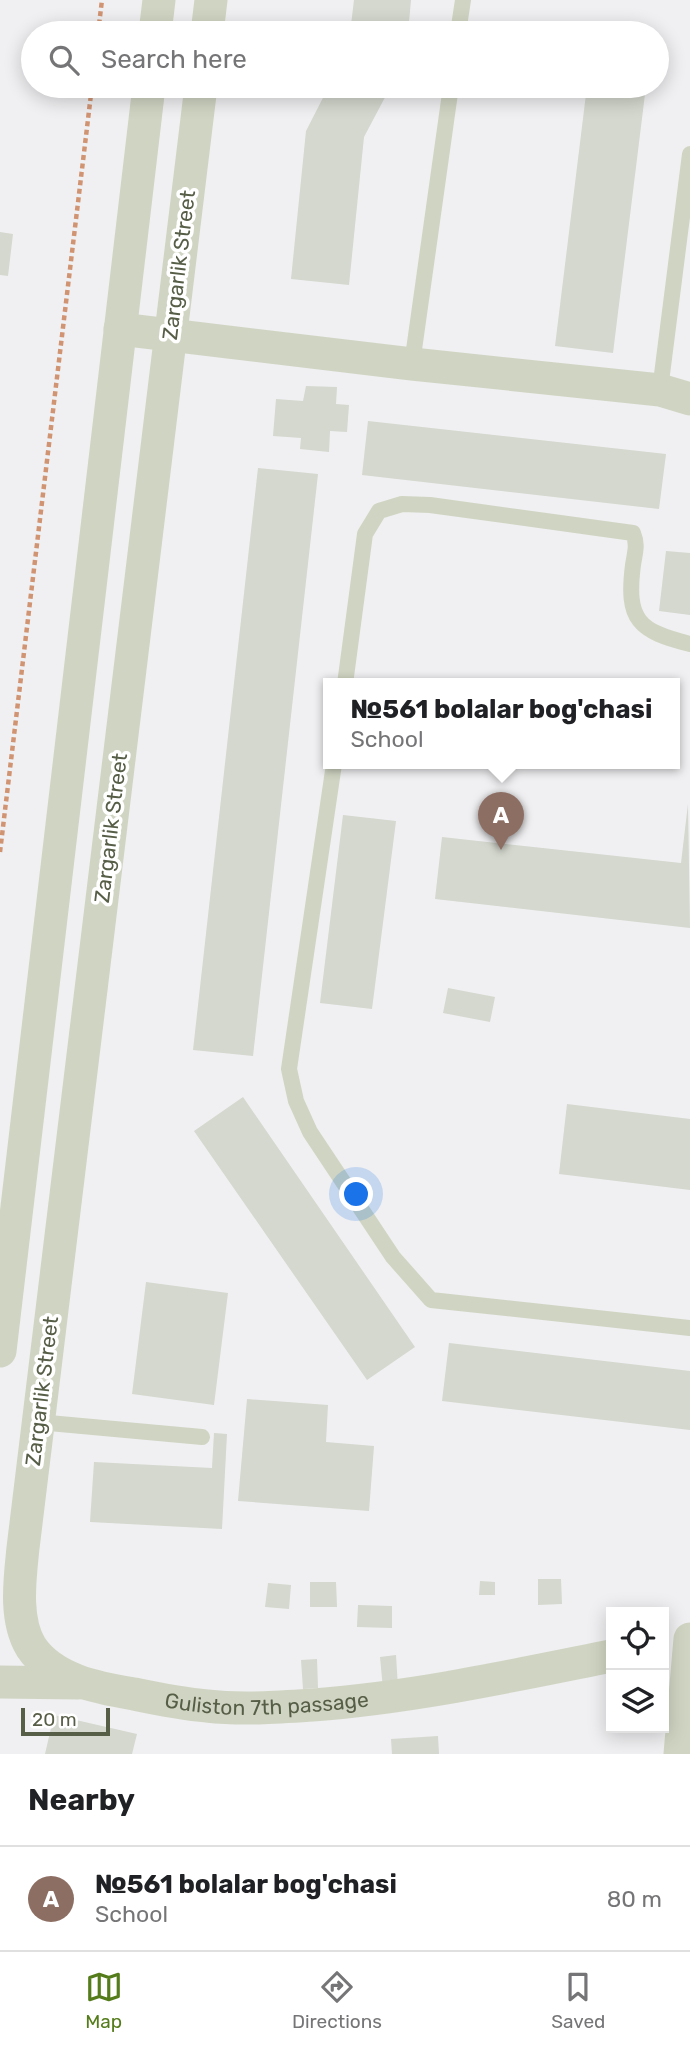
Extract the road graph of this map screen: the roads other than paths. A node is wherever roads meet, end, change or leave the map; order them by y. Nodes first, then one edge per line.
1 (159, 0) edge
2 (211, 0) edge
3 (463, 0) edge
4 (156, 21) edge
5 (208, 21) edge
6 (460, 21) edge
7 (148, 98) edge
8 (200, 98) edge
9 (449, 98) edge
10 (690, 154) edge
11 (120, 329) junction
12 (171, 335) junction
13 (412, 364) junction
14 (675, 394) edge
15 (690, 644) edge
16 (346, 678) edge
17 (333, 769) edge
18 (690, 1328) edge
19 (0, 1351) edge
20 (38, 1422) junction
21 (202, 1437) dead end
22 (12, 1547) edge
23 (0, 1603) edge
24 (690, 1640) edge
25 (669, 1644) edge
26 (606, 1657) edge
27 (0, 1682) edge
28 (83, 1683) junction
29 (680, 1754) edge

1 - 4 street
2 - 5 street
3 - 6 lane
7 - 11 street
8 - 12 street, Zargarlik Street
9 - 13 lane
10 - 14 lane
11 - 12 street
11 - 19 street
12 - 13 street
12 - 20 street, Zargarlik Street
13 - 14 street
15 - 16 lane
17 - 18 lane
20 - 21 lane
20 - 22 street, Zargarlik Street
22 - 23 street
22 - 28 street, Guliston 7th passage
24 - 25 street
24 - 29 street
26 - 28 street, Guliston 7th passage
27 - 28 street

